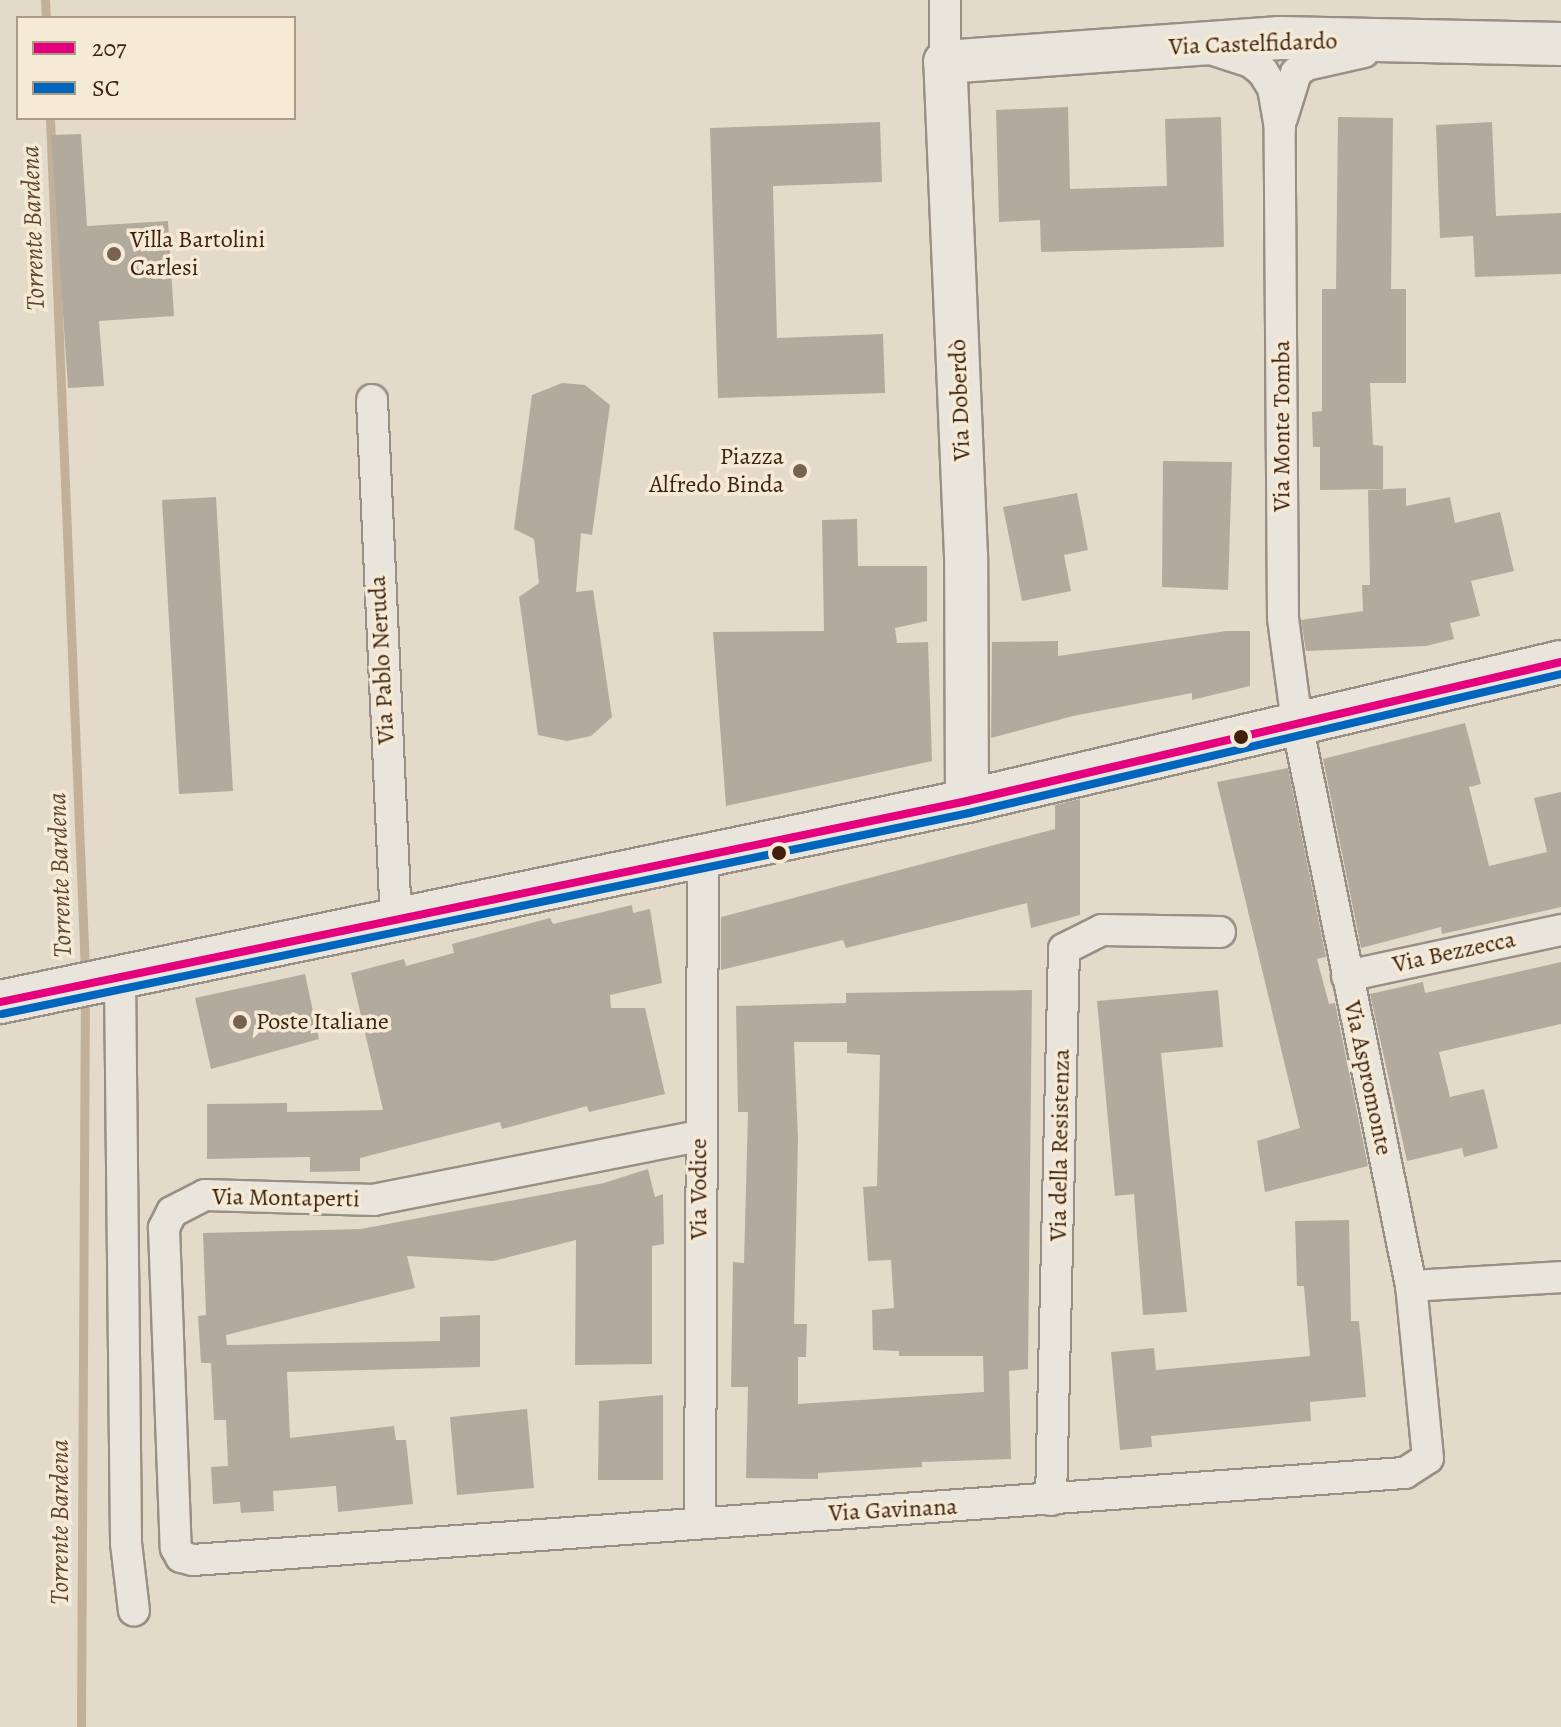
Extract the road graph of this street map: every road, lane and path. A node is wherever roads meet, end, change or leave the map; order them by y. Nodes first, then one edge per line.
1 (945, 0) edge
2 (1416, 41) junction
3 (1561, 44) edge
4 (1194, 45) junction
5 (945, 62) junction
6 (1280, 128) junction
7 (372, 400) dead end
8 (1561, 662) edge
9 (1297, 723) junction
10 (967, 801) junction
11 (703, 857) junction
12 (396, 920) junction
13 (1561, 930) edge
14 (1220, 932) dead end
15 (1347, 976) junction
16 (110, 979) junction
17 (20, 998) edge
18 (699, 1136) junction
19 (1561, 1277) edge
20 (1411, 1286) junction
21 (1051, 1500) junction
22 (700, 1522) junction
23 (181, 1557) joint
24 (134, 1611) dead end

1 - 5 street, Via Doberdò
2 - 3 main road, Via Castelfidardo
2 - 4 main road, Via Castelfidardo
2 - 6 street, Via Monte Tomba
4 - 5 main road, Via Castelfidardo
4 - 6 street, Via Monte Tomba
5 - 10 main road, Via Doberdò
6 - 9 street, Via Monte Tomba
7 - 12 street, Via Pablo Neruda
8 - 9 main road
9 - 10 main road
9 - 15 street, Via Aspromonte
10 - 11 main road
11 - 12 main road
11 - 18 street, Via Vodice
12 - 16 main road
13 - 15 street, Via Bezzecca
14 - 21 street, Via della Resistenza
15 - 20 street, Via Aspromonte
16 - 17 main road
16 - 24 street
18 - 22 street, Via Vodice
18 - 23 street, Via Montaperti
19 - 20 street
20 - 21 street, Via Gavinana
21 - 22 street, Via Gavinana
22 - 23 street, Via Gavinana

